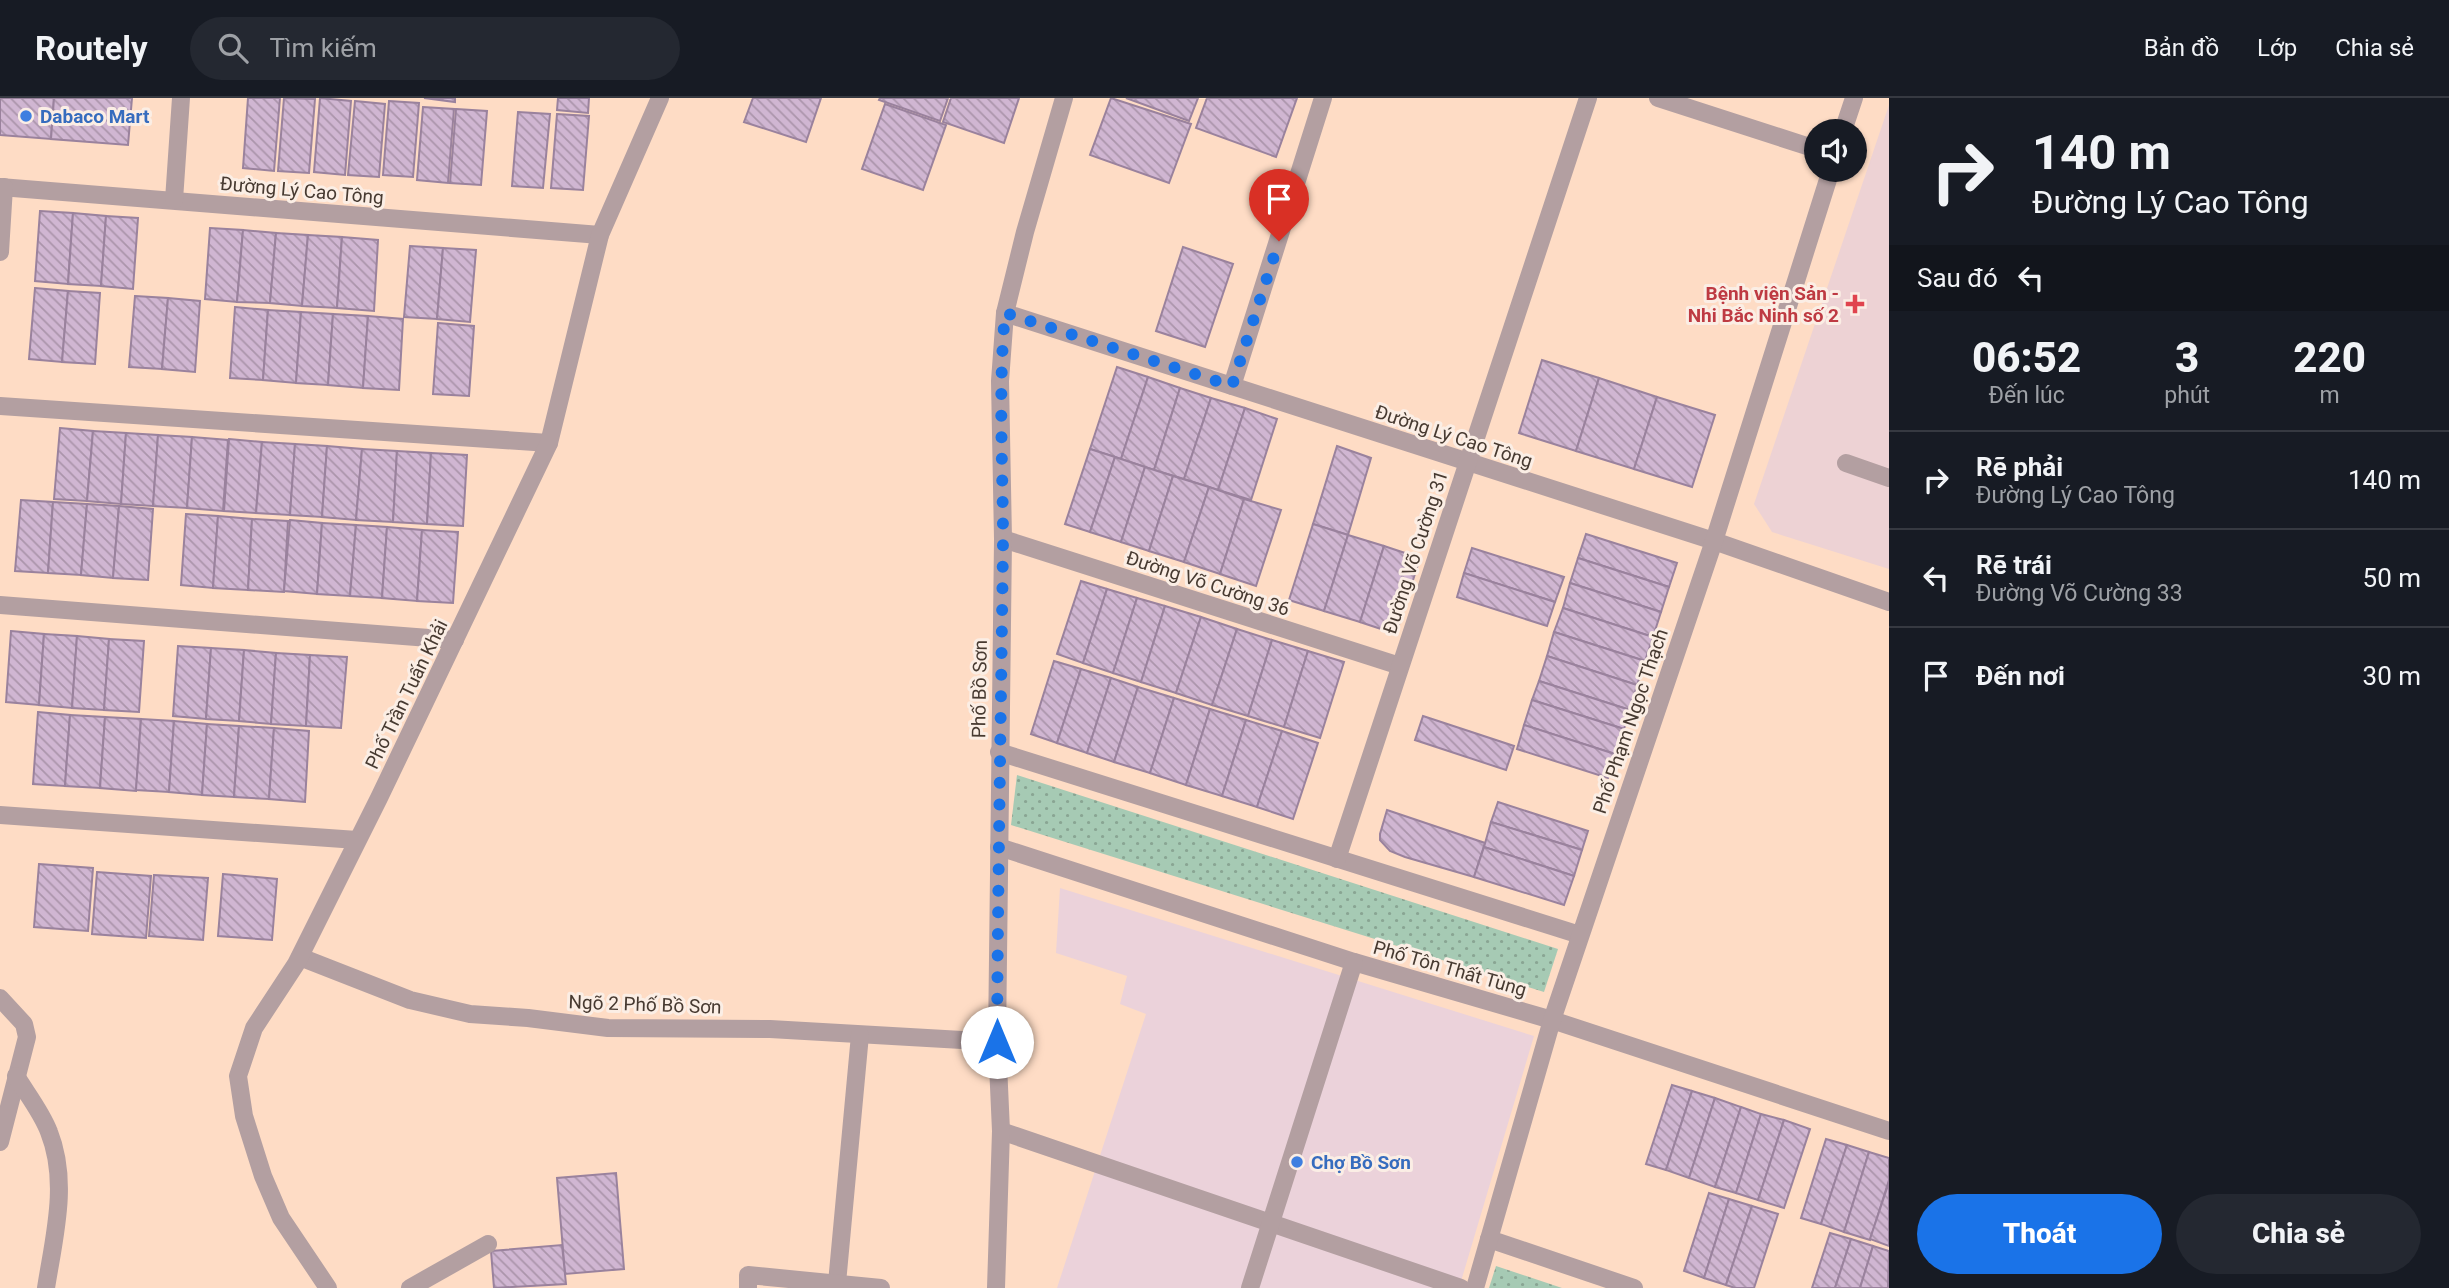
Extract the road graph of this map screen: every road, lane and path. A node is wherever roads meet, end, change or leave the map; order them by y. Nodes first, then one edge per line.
1 (181, 98) edge
2 (660, 98) edge
3 (1064, 98) edge
4 (1323, 98) edge
5 (1588, 98) edge
6 (1658, 98) edge
7 (1854, 98) edge
8 (1847, 119) edge
9 (1804, 145) edge
10 (1827, 182) edge
11 (2, 187) edge
12 (174, 200) junction
13 (600, 235) junction
14 (0, 253) edge
15 (1005, 313) junction
16 (1232, 386) junction
17 (0, 406) edge
18 (549, 443) junction
19 (1467, 462) junction
20 (1846, 463) dead end
21 (1889, 478) edge
22 (1003, 540) junction
23 (1714, 541) junction
24 (1889, 602) edge
25 (0, 605) edge
26 (455, 640) junction
27 (1400, 666) junction
28 (999, 752) junction
29 (0, 815) edge
30 (357, 840) junction
31 (999, 847) junction
32 (1337, 859) junction
33 (1580, 935) junction
34 (300, 957) junction
35 (1354, 962) junction
36 (0, 998) edge
37 (1552, 1020) junction
38 (860, 1035) junction
39 (997, 1042) junction
40 (16, 1076) junction
41 (1000, 1131) junction
42 (1889, 1132) edge
43 (0, 1142) edge
44 (1272, 1224) junction
45 (1489, 1239) junction
46 (488, 1244) dead end
47 (837, 1283) junction
48 (46, 1288) edge
49 (328, 1288) edge
50 (411, 1288) edge
51 (748, 1288) edge
52 (881, 1288) edge
53 (996, 1288) edge
54 (1250, 1288) edge
55 (1461, 1288) edge
56 (1475, 1288) edge
57 (1634, 1288) edge

1 - 12 street
2 - 13 street, Phố Trần Tuấn Khải
3 - 15 street, Phố Bồ Sơn
4 - 16 street
5 - 19 street, Đường Võ Cường 31
6 - 9 street
7 - 8 street
10 - 23 street, Phố Phạm Ngọc Thạch
11 - 12 street, Đường Lý Cao Tông
11 - 14 street
12 - 13 street, Đường Lý Cao Tông
13 - 18 street, Phố Trần Tuấn Khải
15 - 16 street, Đường Lý Cao Tông
15 - 22 street, Phố Bồ Sơn
16 - 19 street, Đường Lý Cao Tông
17 - 18 street
18 - 26 street, Phố Trần Tuấn Khải
19 - 23 street, Đường Lý Cao Tông
19 - 27 street, Đường Võ Cường 31
20 - 21 street
22 - 27 street, Đường Võ Cường 36
22 - 28 street, Phố Bồ Sơn
23 - 24 street, Đường Lý Cao Tông
23 - 33 street, Phố Phạm Ngọc Thạch
25 - 26 street
26 - 30 street, Phố Trần Tuấn Khải
27 - 32 street, Đường Võ Cường 31
28 - 31 street, Phố Bồ Sơn
28 - 32 street
29 - 30 street
30 - 34 street, Phố Trần Tuấn Khải
31 - 35 street, Phố Tôn Thất Tùng
31 - 39 street, Phố Bồ Sơn
32 - 33 street
33 - 37 street, Phố Phạm Ngọc Thạch
34 - 38 street, Ngõ 2 Phố Bồ Sơn
34 - 49 street, Phố Trần Tuấn Khải
35 - 37 street, Phố Tôn Thất Tùng
35 - 44 street
36 - 40 street
37 - 42 street, Phố Tôn Thất Tùng
37 - 45 street, Phố Phạm Ngọc Thạch
38 - 39 street, Ngõ 2 Phố Bồ Sơn
38 - 47 street
39 - 41 street, Phố Bồ Sơn
40 - 43 street
40 - 48 street
41 - 44 street
41 - 53 street, Phố Bồ Sơn
44 - 54 street
44 - 55 street
45 - 56 street, Phố Phạm Ngọc Thạch
45 - 57 street
46 - 50 street
47 - 51 street
47 - 52 street

